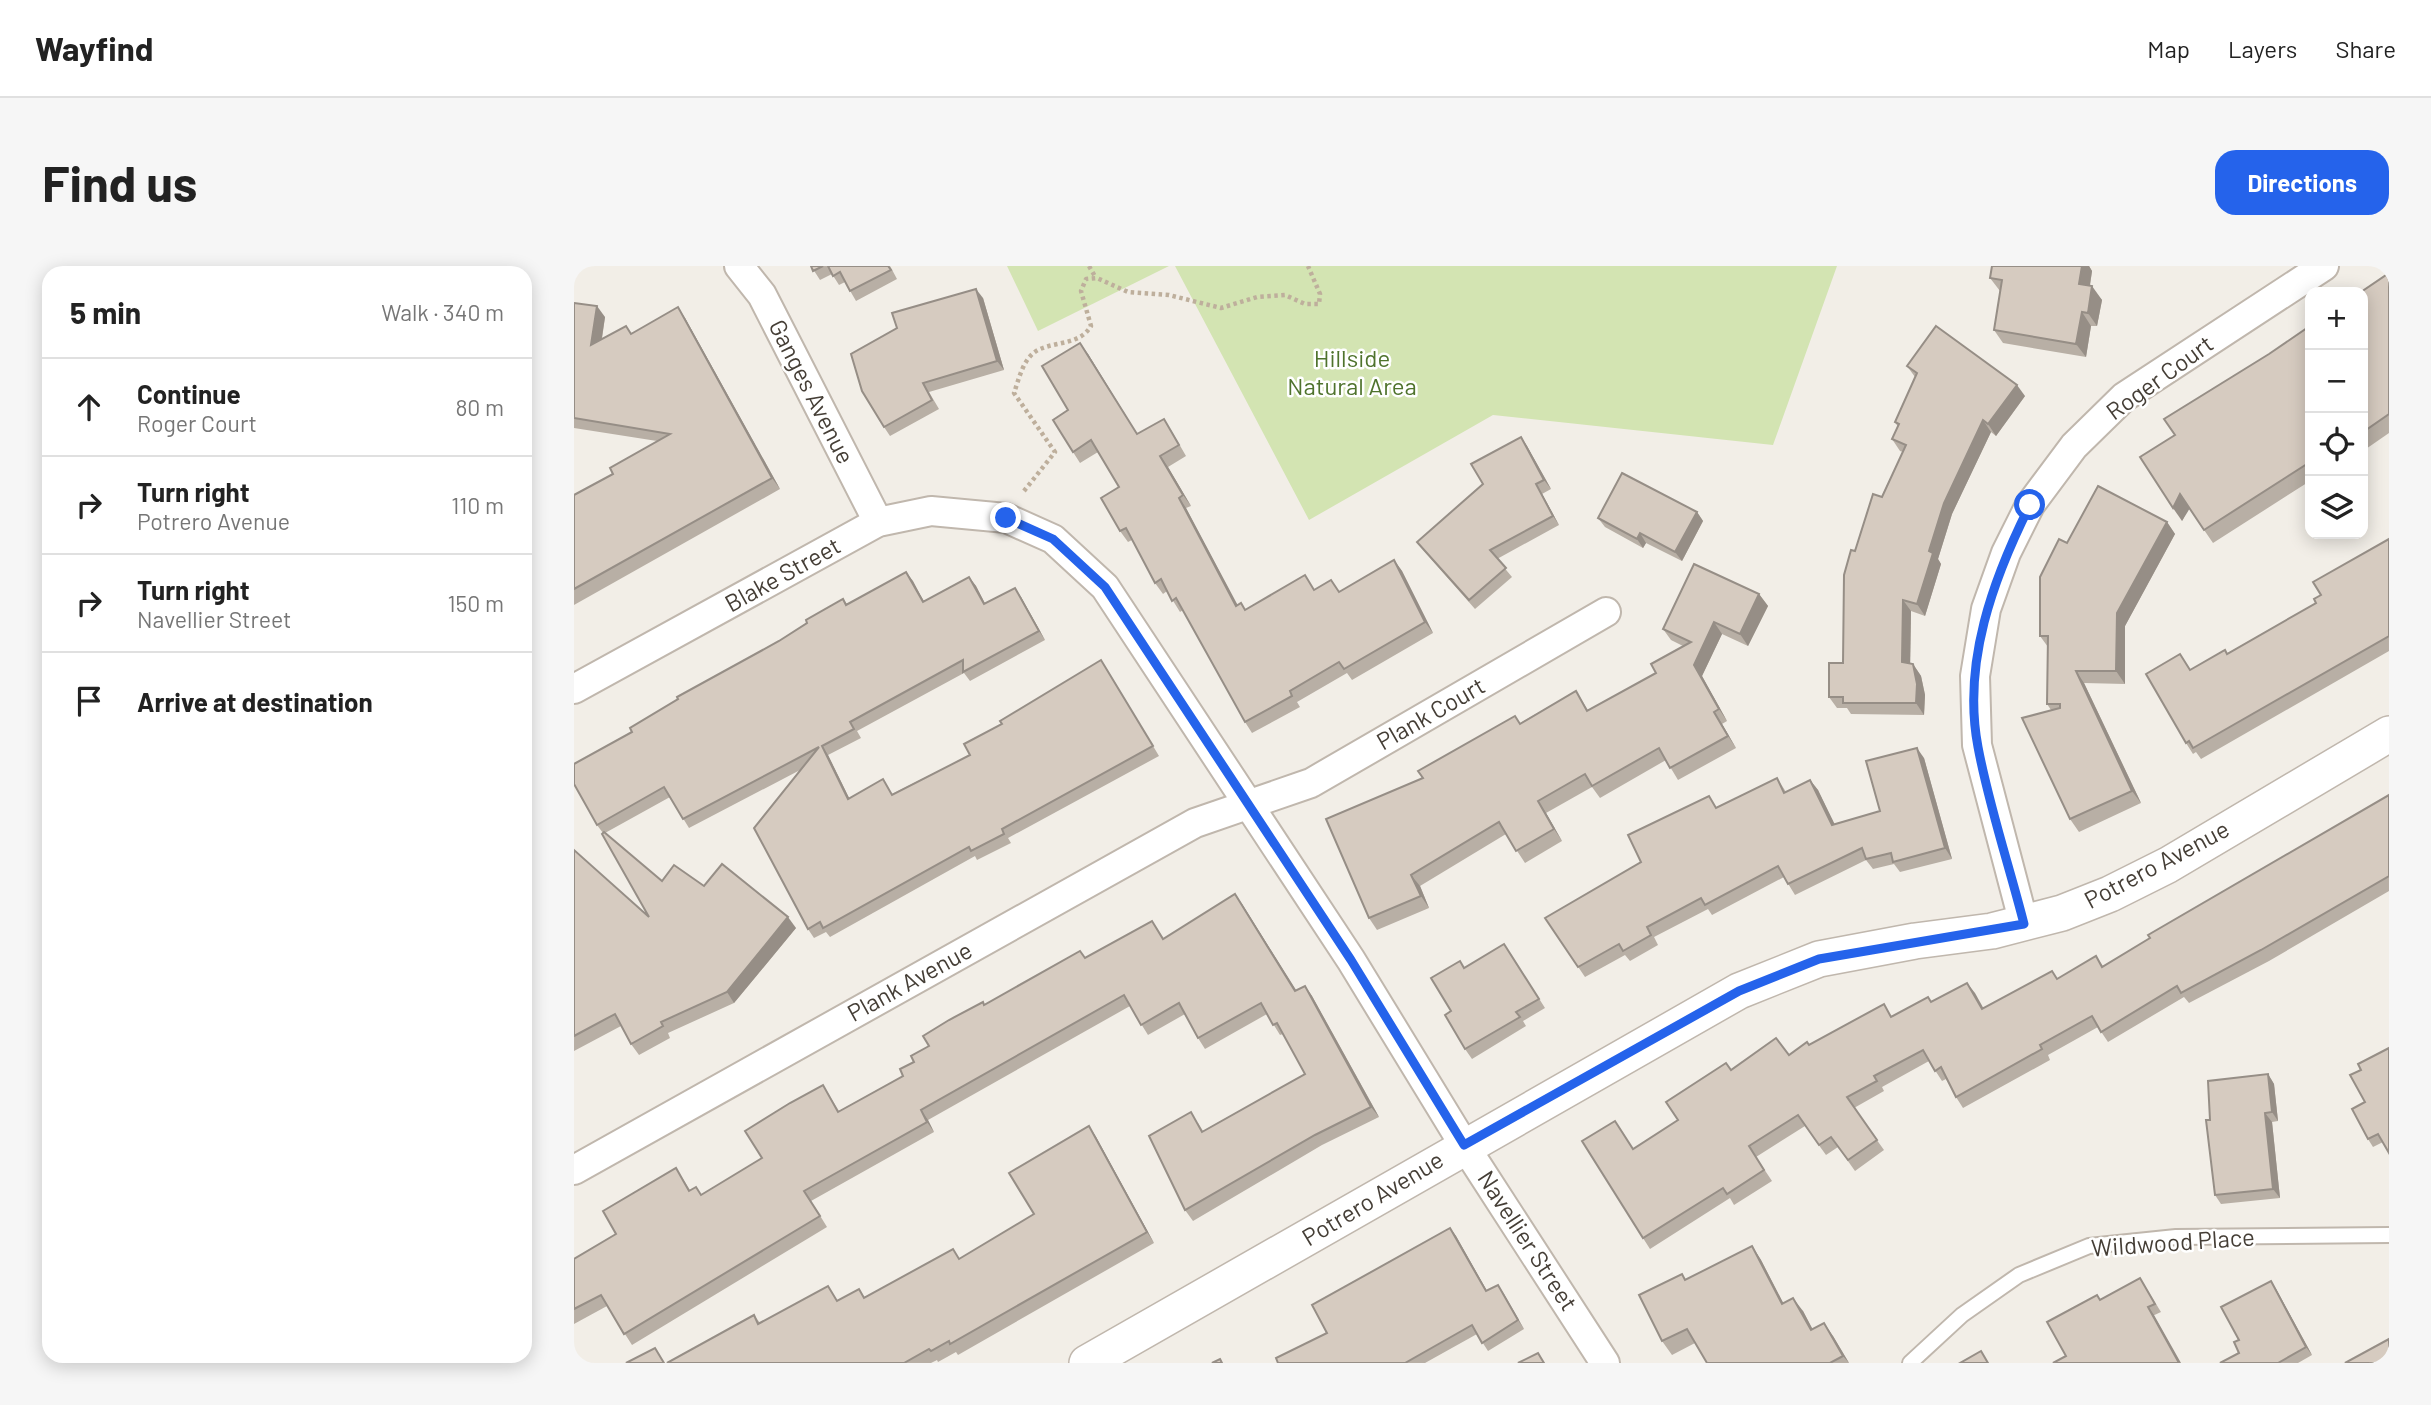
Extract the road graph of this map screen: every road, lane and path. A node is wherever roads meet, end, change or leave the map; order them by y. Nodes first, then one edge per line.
1 (739, 266) edge
2 (1088, 266) edge
3 (1308, 266) edge
4 (2324, 266) edge
5 (1097, 278) junction
6 (1006, 518) junction
7 (878, 522) junction
8 (1606, 612) dead end
9 (574, 689) edge
10 (2389, 734) edge
11 (1251, 805) junction
12 (2024, 924) junction
13 (1464, 1145) junction
14 (574, 1170) edge
15 (2389, 1235) edge
16 (1087, 1363) edge
17 (1605, 1363) edge
18 (1910, 1363) edge

1 - 7 street, Ganges Avenue
2 - 5 path
3 - 5 path
4 - 12 street, Roger Court
5 - 6 path
6 - 7 street, Blake Street
6 - 11 street, Navellier Street
7 - 9 street, Blake Street
8 - 11 street, Plank Court
10 - 12 street, Potrero Avenue
11 - 13 street, Navellier Street
11 - 14 street, Plank Avenue
12 - 13 street, Potrero Avenue
13 - 16 street, Potrero Avenue
13 - 17 street, Navellier Street
15 - 18 lane, Wildwood Place

